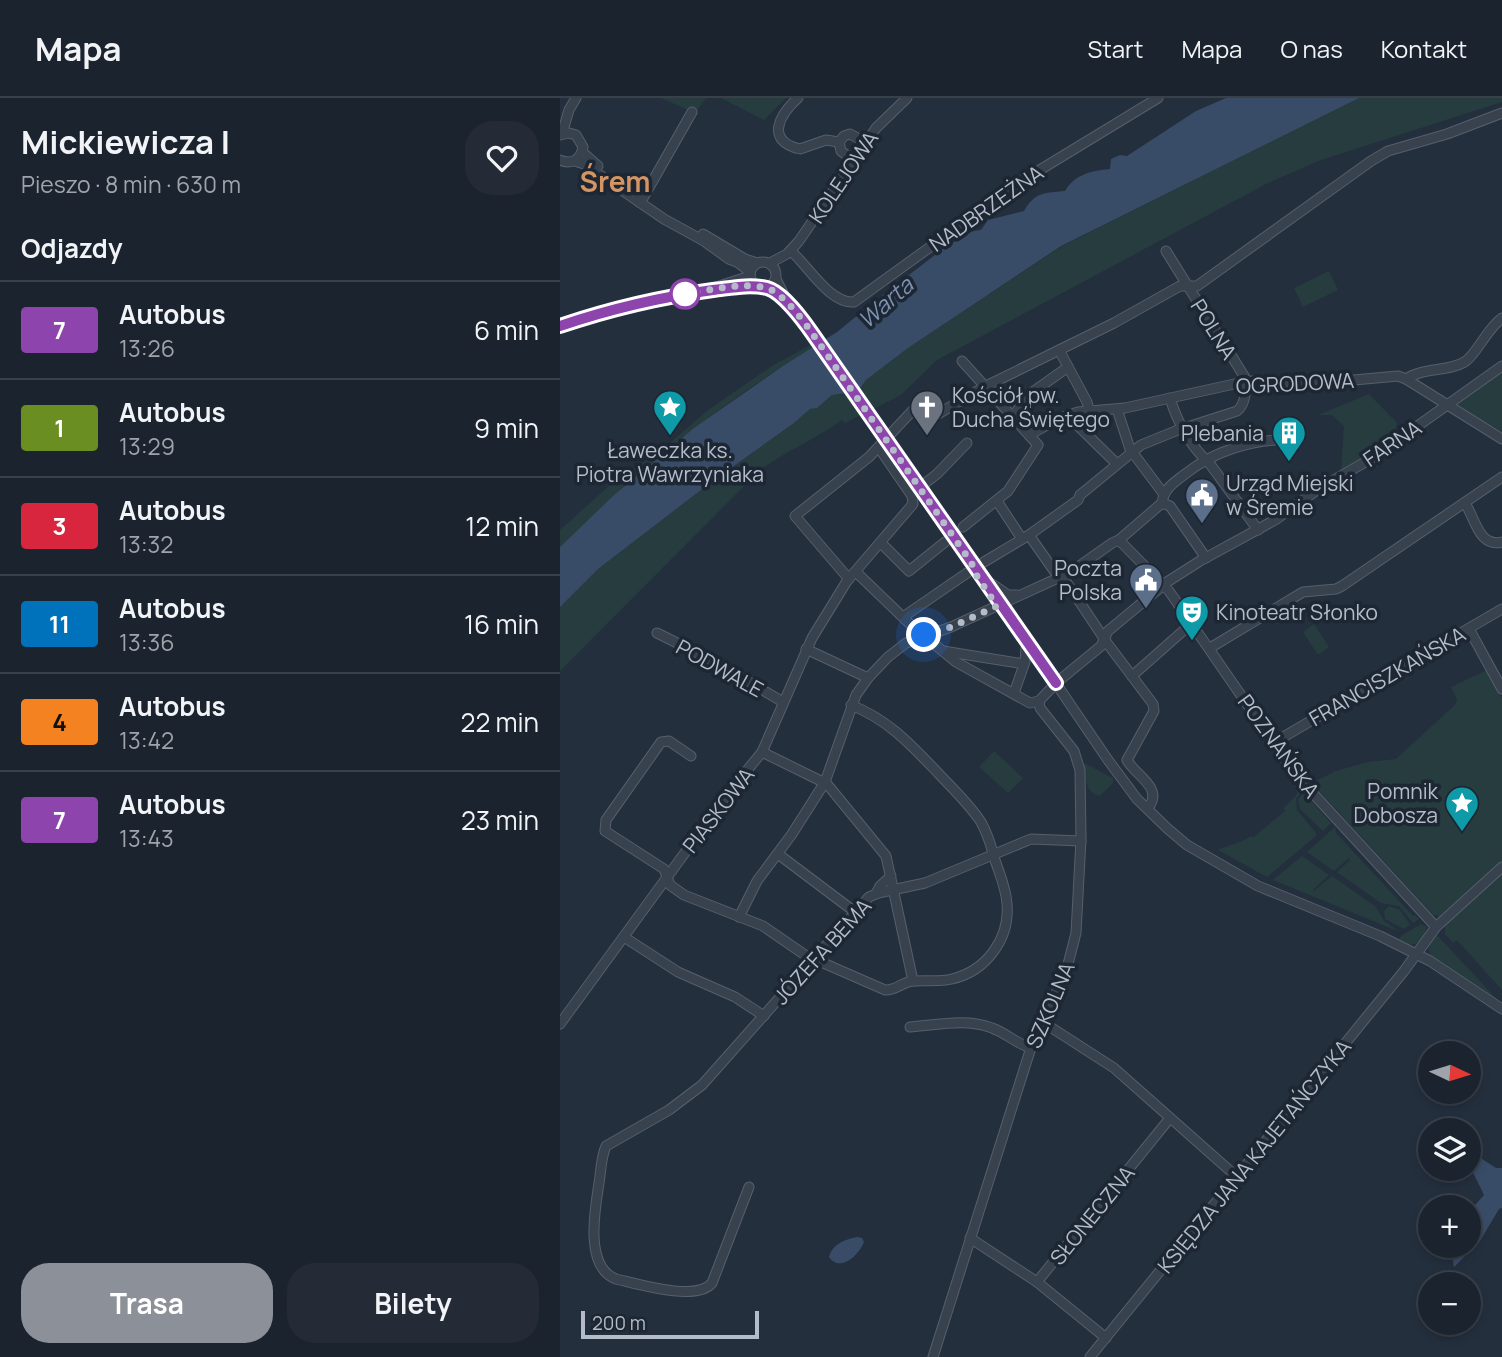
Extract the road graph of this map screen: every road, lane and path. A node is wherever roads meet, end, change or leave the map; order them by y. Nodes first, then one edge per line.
1 (797, 98) edge
2 (1158, 98) edge
3 (905, 100) edge
4 (574, 101) edge
5 (692, 112) dead end
6 (1502, 113) edge
7 (561, 135) edge
8 (576, 135) junction
9 (839, 142) junction
10 (865, 142) junction
11 (582, 152) junction
12 (853, 160) junction
13 (565, 162) edge
14 (641, 200) junction
15 (1166, 251) dead end
16 (789, 252) junction
17 (729, 259) junction
18 (757, 263) junction
19 (770, 263) junction
20 (750, 274) junction
21 (776, 276) junction
22 (733, 282) junction
23 (755, 286) junction
24 (1188, 286) junction
25 (766, 288) junction
26 (704, 290) junction
27 (787, 301) junction
28 (1502, 318) edge
29 (560, 326) edge
30 (1059, 349) junction
31 (962, 361) dead end
32 (1502, 366) edge
33 (1068, 367) junction
34 (1406, 379) junction
35 (1245, 382) junction
36 (984, 387) junction
37 (1170, 398) junction
38 (1448, 404) junction
39 (1117, 409) junction
40 (1089, 410) junction
41 (1067, 415) junction
42 (1012, 418) junction
43 (1183, 428) junction
44 (1029, 435) junction
45 (1288, 439) dead end
46 (1502, 439) edge
47 (967, 443) dead end
48 (879, 448) junction
49 (1132, 451) junction
50 (1205, 459) junction
51 (1117, 464) junction
52 (1502, 477) edge
53 (910, 494) junction
54 (1163, 498) junction
55 (997, 501) junction
56 (1465, 503) junction
57 (963, 527) dead end
58 (1258, 530) junction
59 (1025, 537) junction
60 (1119, 540) junction
61 (882, 541) junction
62 (945, 542) dead end
63 (1502, 542) edge
64 (1206, 558) junction
65 (971, 562) junction
66 (984, 562) dead end
67 (967, 573) dead end
68 (852, 575) junction
69 (1060, 577) junction
70 (987, 582) junction
71 (1163, 585) junction
72 (1018, 595) junction
73 (999, 605) junction
74 (1502, 609) edge
75 (903, 617) junction
76 (1192, 623) junction
77 (1469, 629) junction
78 (657, 634) dead end
79 (924, 635) junction
80 (1104, 639) junction
81 (1026, 648) junction
82 (1210, 648) junction
83 (806, 649) junction
84 (943, 651) junction
85 (1024, 664) junction
86 (1132, 676) junction
87 (868, 678) junction
88 (1054, 685) junction
89 (1502, 689) edge
90 (1014, 693) junction
91 (1039, 701) junction
92 (783, 702) junction
93 (851, 705) junction
94 (1273, 743) junction
95 (762, 752) junction
96 (691, 756) dead end
97 (1118, 774) junction
98 (825, 782) junction
99 (1150, 805) junction
100 (1081, 841) junction
101 (778, 854) junction
102 (994, 854) junction
103 (1226, 867) junction
104 (1502, 867) edge
105 (667, 876) junction
106 (891, 876) junction
107 (894, 891) junction
108 (876, 894) junction
109 (855, 912) junction
110 (739, 917) junction
111 (1436, 927) junction
112 (624, 937) junction
113 (1417, 954) junction
114 (812, 959) junction
115 (912, 981) junction
116 (1502, 1009) edge
117 (764, 1016) junction
118 (1041, 1021) junction
119 (560, 1024) edge
120 (910, 1027) dead end
121 (1031, 1048) junction
122 (1170, 1118) junction
123 (1237, 1177) junction
124 (749, 1186) dead end
125 (970, 1238) junction
126 (1037, 1282) junction
127 (1106, 1338) junction
128 (933, 1357) edge
129 (1090, 1357) edge

1 - 9 street
2 - 16 street, NADBRZEŻNA
3 - 10 street, KOLEJOWA
4 - 7 street
4 - 8 street
5 - 14 street
6 - 24 street
7 - 8 street
8 - 11 street
9 - 10 street
9 - 12 street
10 - 12 street, KOLEJOWA
11 - 13 street
11 - 14 street
12 - 16 street, KOLEJOWA
13 - 14 street
14 - 17 street
14 - 18 street
15 - 24 street, POLNA
16 - 19 street, KOLEJOWA
16 - 21 street, KOLEJOWA
17 - 20 street
17 - 22 street
18 - 19 street
18 - 20 street
19 - 21 street
20 - 22 street
20 - 23 street
21 - 25 street
21 - 27 street
22 - 26 street
23 - 25 street
23 - 26 street
24 - 30 street
24 - 35 street, POLNA
25 - 27 street
26 - 29 street
27 - 65 street, bridge
28 - 34 street, OGRODOWA
30 - 33 street
30 - 36 street
31 - 36 street
32 - 38 street, FARNA
33 - 40 street
33 - 42 street
34 - 35 street, OGRODOWA
34 - 38 street
35 - 37 street, OGRODOWA
35 - 43 street, POLNA
36 - 42 street
36 - 48 street
37 - 39 street, OGRODOWA
37 - 43 street
38 - 46 street
38 - 58 street, FARNA
39 - 40 street, OGRODOWA
39 - 49 street
40 - 41 street, OGRODOWA
41 - 44 street, OGRODOWA
41 - 51 street
42 - 44 street
43 - 49 street
43 - 50 street
44 - 55 street
45 - 50 street
47 - 53 street
48 - 53 street
48 - 68 street
49 - 51 street
49 - 54 street
50 - 54 street
50 - 58 street
51 - 59 street
52 - 56 street
53 - 61 street, PIASKOWA
54 - 60 street
54 - 64 street
55 - 57 street
55 - 59 street
56 - 63 street
56 - 82 street
58 - 64 street, FARNA
59 - 66 street
59 - 69 street
60 - 69 street
60 - 71 street, POZNAŃSKA
61 - 62 street
61 - 68 street, PIASKOWA
64 - 71 street, FARNA
65 - 70 street
65 - 73 street
67 - 75 street
68 - 75 street
68 - 83 street, PIASKOWA
69 - 72 street
69 - 80 street
70 - 72 street
70 - 73 street
71 - 76 street, POZNAŃSKA
71 - 80 street, FARNA
72 - 73 street
73 - 79 street
73 - 81 street
73 - 88 street
74 - 77 street, FRANCISZKAŃSKA
75 - 79 street
76 - 82 street, POZNAŃSKA
76 - 86 street
77 - 89 street
77 - 94 street, FRANCISZKAŃSKA
78 - 92 street, PODWALE
79 - 84 street
79 - 87 street
80 - 86 street
80 - 88 street
81 - 85 street
81 - 88 street
82 - 94 street, POZNAŃSKA
83 - 87 street
83 - 92 street, PIASKOWA
84 - 85 street
84 - 90 street
85 - 90 street
86 - 99 street
87 - 93 street
88 - 91 street
88 - 97 street
90 - 91 street
91 - 100 street, SZKOLNA
92 - 95 street, PIASKOWA
93 - 98 street
93 - 102 street
94 - 111 street, POZNAŃSKA
95 - 98 street
95 - 105 street, PIASKOWA
96 - 105 street
97 - 99 street
97 - 103 street
98 - 101 street
98 - 106 street
99 - 103 street
100 - 102 street, JÓZEFA BEMA
100 - 118 street, SZKOLNA
101 - 109 street
101 - 110 street
102 - 107 street, JÓZEFA BEMA
102 - 115 street
103 - 113 street
104 - 111 street
105 - 110 street
105 - 112 street, PIASKOWA
106 - 107 street
106 - 108 street
107 - 108 street, JÓZEFA BEMA
107 - 115 street
108 - 109 street, JÓZEFA BEMA
109 - 114 street, JÓZEFA BEMA
110 - 114 street
111 - 113 street
112 - 117 street
112 - 119 street, PIASKOWA
113 - 116 street
113 - 123 street, KSIĘDZA JANA KAJETAŃCZYKA
114 - 115 street
114 - 117 street, JÓZEFA BEMA
117 - 124 street, JÓZEFA BEMA
118 - 121 street, SZKOLNA
118 - 122 street
120 - 121 street
121 - 125 street, SZKOLNA
122 - 123 street
122 - 126 street, SŁONECZNA
123 - 127 street, KSIĘDZA JANA KAJETAŃCZYKA
125 - 126 street, SŁONECZNA
125 - 128 street, SZKOLNA
126 - 127 street
127 - 129 street, KSIĘDZA JANA KAJETAŃCZYKA

